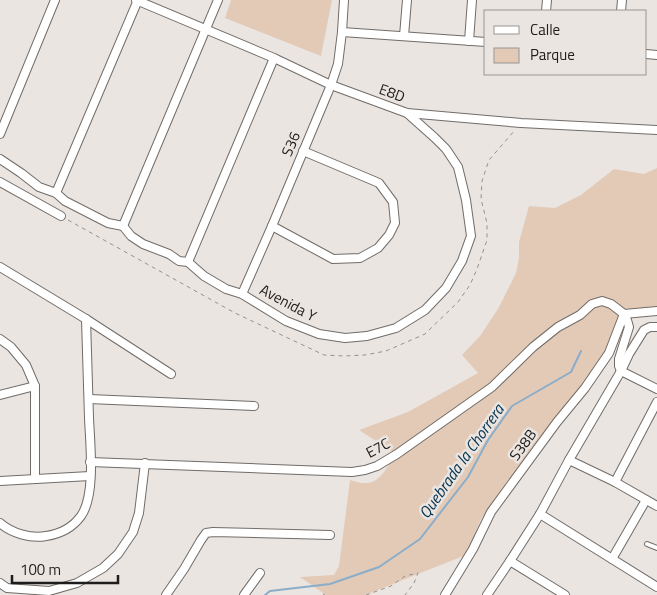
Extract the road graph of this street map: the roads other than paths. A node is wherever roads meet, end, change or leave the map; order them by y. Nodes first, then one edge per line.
1 (55, 0) edge
2 (137, 0) edge
3 (218, 0) edge
4 (344, 0) edge
5 (407, 0) edge
6 (472, 0) edge
7 (205, 29) junction
8 (342, 32) junction
9 (404, 36) junction
10 (469, 41) junction
11 (484, 42) edge
12 (274, 58) junction
13 (331, 85) junction
14 (407, 113) junction
15 (657, 130) edge
16 (0, 134) edge
17 (303, 151) junction
18 (0, 159) edge
19 (0, 182) edge
20 (56, 193) junction
21 (61, 216) road end
22 (123, 226) junction
23 (272, 226) junction
24 (188, 262) junction
25 (0, 267) edge
26 (242, 294) junction
27 (657, 311) edge
28 (624, 314) junction
29 (86, 319) junction
30 (657, 327) edge
31 (0, 339) edge
32 (621, 371) junction
33 (171, 374) dead end
34 (36, 386) junction
35 (657, 390) edge
36 (0, 395) edge
37 (89, 399) junction
38 (657, 402) edge
39 (254, 406) dead end
40 (569, 460) junction
41 (90, 462) junction
42 (145, 464) junction
43 (90, 476) junction
44 (35, 479) junction
45 (0, 481) edge
46 (615, 482) junction
47 (646, 500) junction
48 (657, 506) edge
49 (540, 514) junction
50 (0, 523) edge
51 (330, 535) dead end
52 (647, 544) dead end
53 (657, 548) edge
54 (612, 559) junction
55 (510, 560) junction
56 (260, 573) dead end
57 (3, 585) edge
58 (657, 587) edge
59 (14, 595) edge
60 (166, 595) edge
61 (244, 595) edge
62 (445, 595) edge
63 (486, 595) edge
64 (565, 595) edge

1 - 16 street
2 - 7 street, E8D
2 - 20 street
3 - 7 street
4 - 8 street, S36
5 - 9 street
6 - 10 street
7 - 12 street, E8D
7 - 22 street
8 - 9 street
8 - 13 street, S36
9 - 10 street
10 - 11 street
12 - 13 street, E8D
12 - 24 street
13 - 14 street, E8D
13 - 17 street, S36
14 - 15 street, E8D
14 - 26 street, Avenida Y
17 - 23 street, S36
17 - 23 street
18 - 20 street, Avenida Y
19 - 21 street
20 - 22 street, Avenida Y
22 - 24 street, Avenida Y
23 - 26 street, S36
24 - 26 street, Avenida Y
25 - 29 street
27 - 28 street
28 - 32 street
28 - 42 street, E7C
28 - 62 street, S38B
29 - 33 street
29 - 37 street
30 - 32 street
31 - 34 street
32 - 35 street
32 - 40 street
34 - 36 street
34 - 44 street
37 - 39 street
37 - 41 street
38 - 46 street
40 - 46 street
40 - 49 street
41 - 42 street, E7C
41 - 43 street
42 - 57 street
43 - 44 street
43 - 50 street
44 - 45 street
46 - 47 street
47 - 48 street
47 - 54 street
49 - 54 street
49 - 55 street
51 - 60 street
52 - 53 lane
54 - 58 street
55 - 63 street
55 - 64 street
56 - 61 street
57 - 59 street

